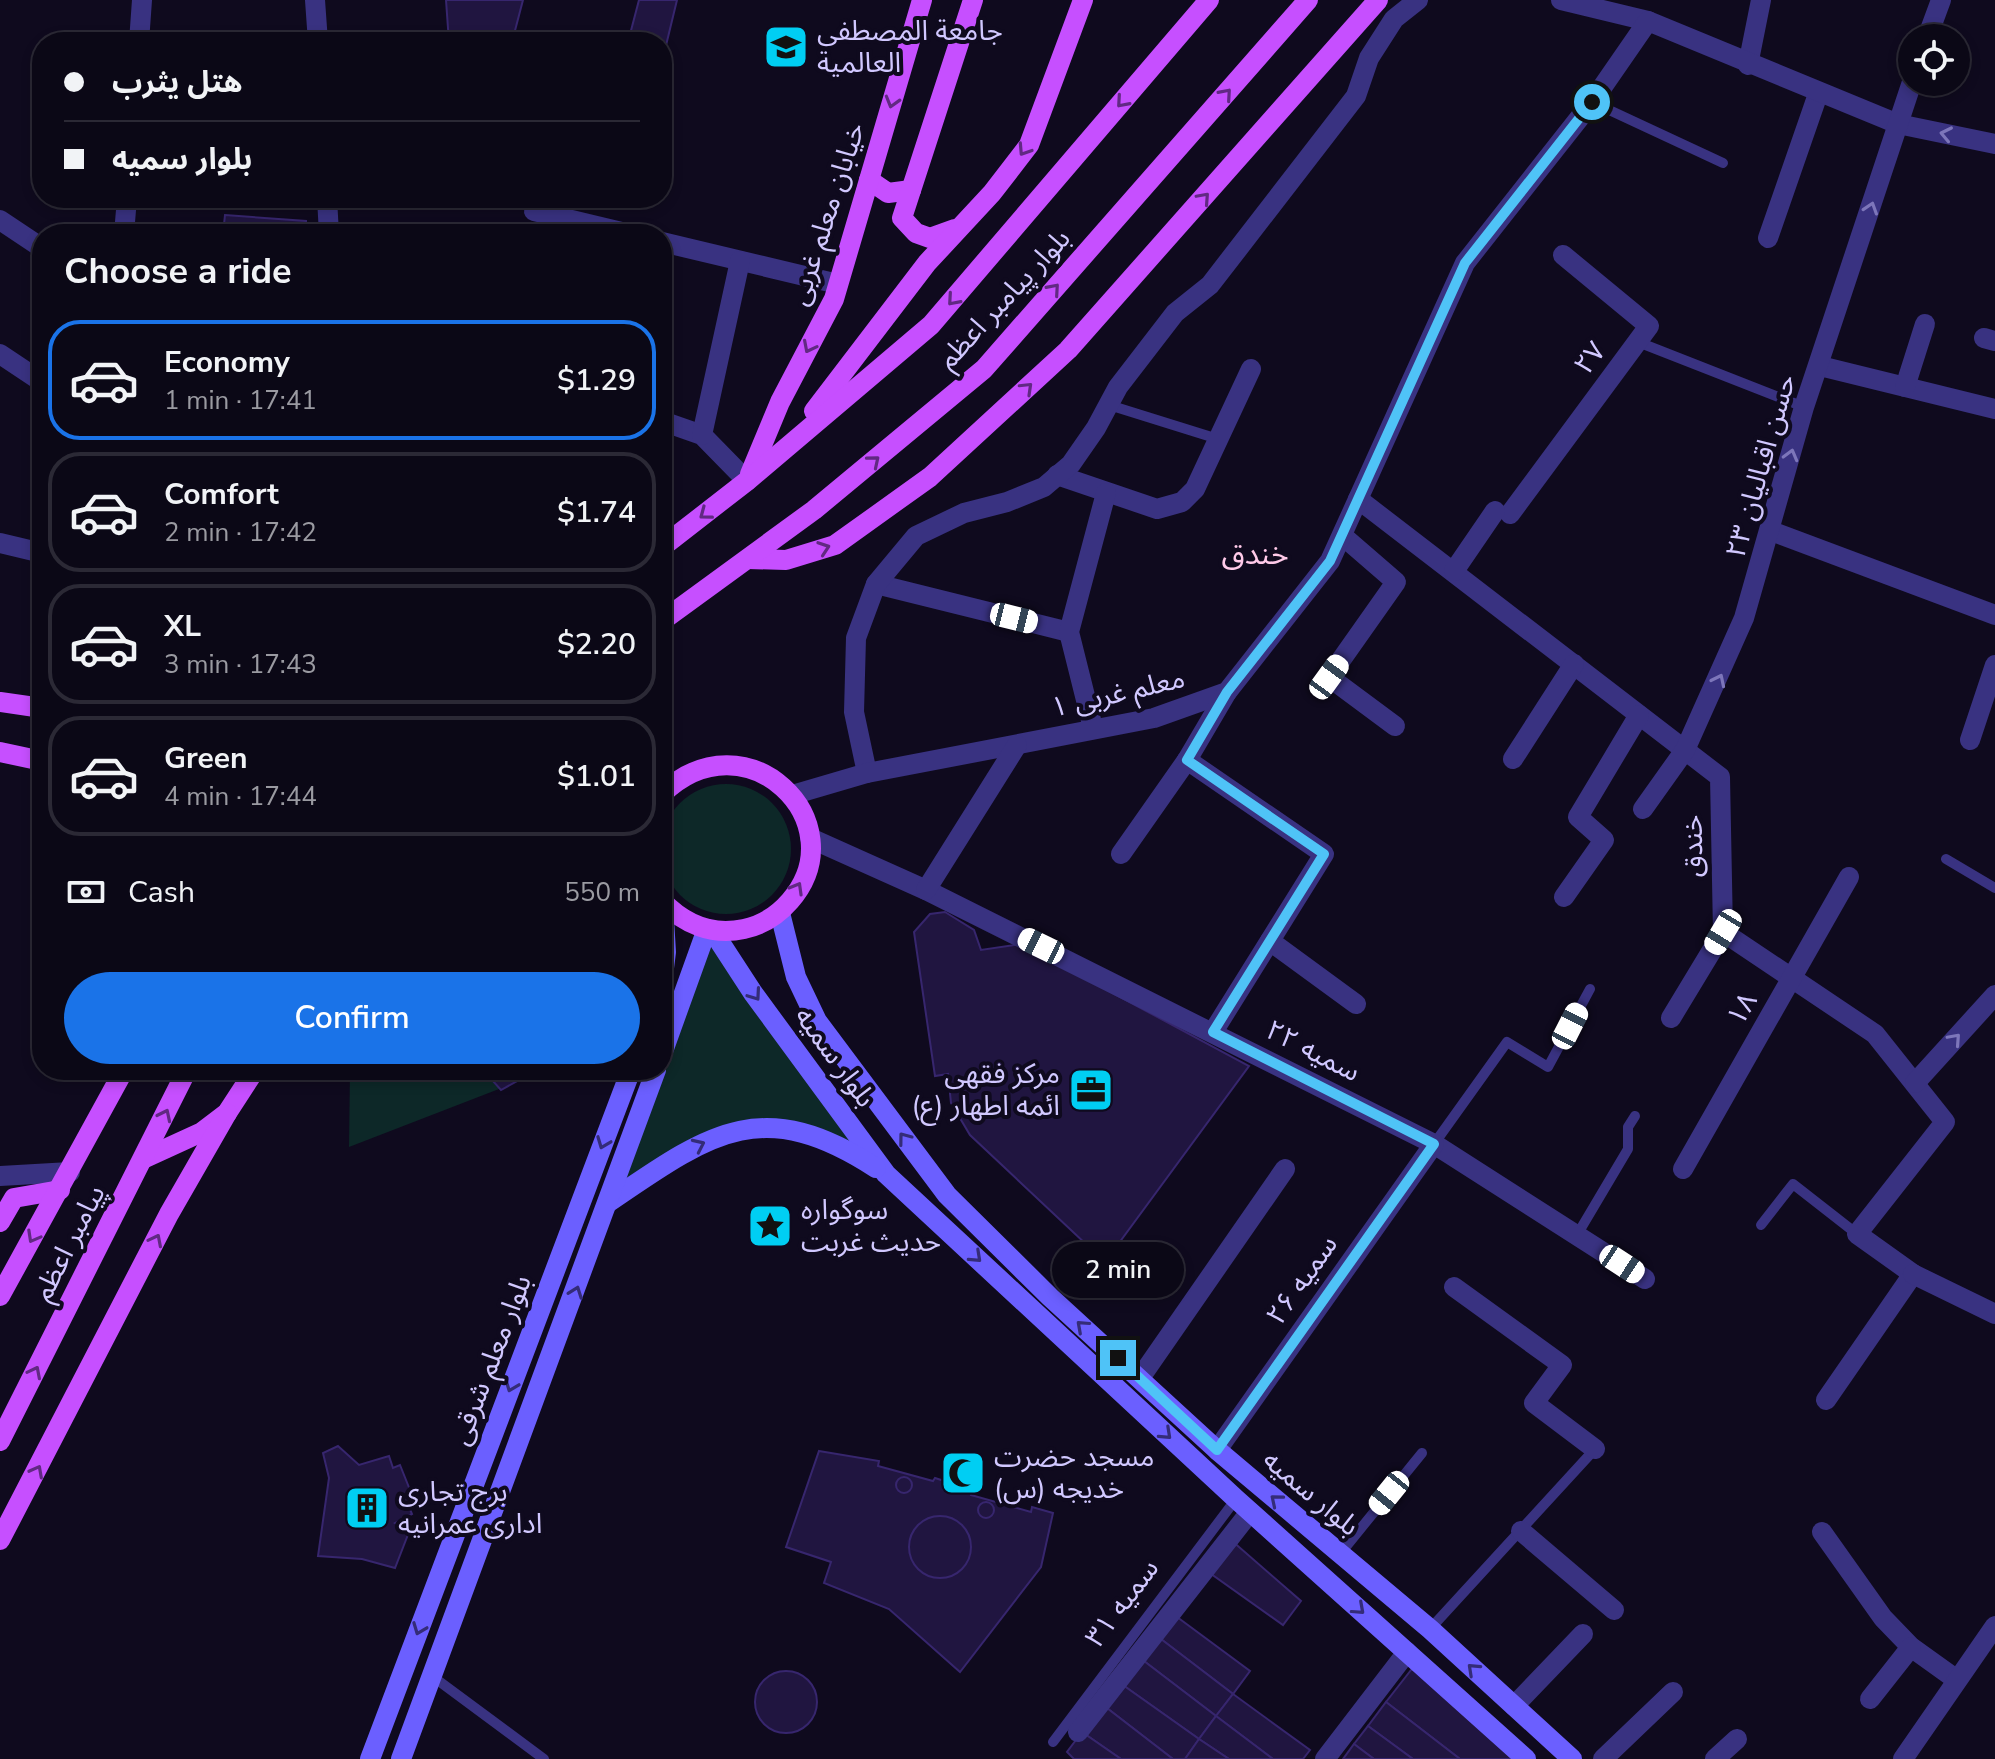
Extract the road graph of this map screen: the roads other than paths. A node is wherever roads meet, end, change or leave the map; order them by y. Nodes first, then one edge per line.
1 (142, 0) edge
2 (315, 0) edge
3 (922, 0) edge
4 (973, 0) edge
5 (1083, 0) edge
6 (1209, 0) edge
7 (1308, 0) edge
8 (1378, 0) edge
9 (1418, 0) edge
10 (1561, 0) edge
11 (1761, 0) edge
12 (1941, 0) edge
13 (1648, 21) junction
14 (1932, 24) edge
15 (140, 32) edge
16 (317, 32) edge
17 (1748, 65) junction
18 (1818, 94) junction
19 (1907, 96) edge
20 (1592, 102) junction
21 (1898, 124) junction
22 (1995, 144) edge
23 (1723, 163) dead end
24 (869, 180) junction
25 (911, 190) junction
26 (534, 211) dead end
27 (0, 220) edge
28 (588, 224) edge
29 (956, 228) junction
30 (1768, 238) dead end
31 (32, 241) edge
32 (672, 244) edge
33 (1563, 255) dead end
34 (740, 261) junction
35 (838, 284) junction
36 (1925, 324) dead end
37 (1638, 342) junction
38 (0, 354) edge
39 (1820, 366) junction
40 (1251, 369) dead end
41 (32, 375) edge
42 (1905, 387) junction
43 (1109, 405) junction
44 (1804, 407) junction
45 (1995, 409) edge
46 (672, 424) edge
47 (702, 435) junction
48 (1218, 439) junction
49 (790, 443) junction
50 (1057, 475) junction
51 (747, 481) junction
52 (1106, 493) junction
53 (1358, 499) junction
54 (1771, 531) junction
55 (1344, 537) junction
56 (672, 539) edge
57 (0, 543) edge
58 (32, 551) edge
59 (748, 559) junction
60 (1454, 571) junction
61 (876, 584) junction
62 (672, 614) edge
63 (1995, 615) edge
64 (1069, 632) junction
65 (1574, 664) junction
66 (1995, 665) edge
67 (1227, 692) junction
68 (0, 702) edge
69 (32, 707) edge
70 (1639, 715) junction
71 (1395, 726) dead end
72 (1093, 728) junction
73 (1970, 740) dead end
74 (1017, 745) junction
75 (1685, 750) junction
76 (0, 752) edge
77 (32, 759) edge
78 (1513, 759) dead end
79 (1187, 760) junction
80 (701, 767) junction
81 (672, 769) edge
82 (867, 773) junction
83 (672, 785) edge
84 (792, 795) junction
85 (1643, 809) dead end
86 (810, 838) junction
87 (1121, 854) dead end
88 (1946, 859) dead end
89 (1849, 877) dead end
90 (1995, 888) edge
91 (926, 890) junction
92 (1564, 897) dead end
93 (672, 910) edge
94 (780, 913) junction
95 (710, 930) junction
96 (1723, 932) junction
97 (1270, 941) junction
98 (1792, 978) junction
99 (1590, 989) dead end
100 (1995, 995) edge
101 (1356, 1004) dead end
102 (1671, 1018) dead end
103 (672, 1028) edge
104 (1213, 1032) junction
105 (119, 1080) edge
106 (182, 1080) edge
107 (248, 1080) edge
108 (627, 1080) edge
109 (652, 1080) edge
110 (1915, 1083) junction
111 (227, 1113) junction
112 (1635, 1116) dead end
113 (1434, 1144) junction
114 (143, 1159) junction
115 (1285, 1169) dead end
116 (1683, 1169) dead end
117 (886, 1174) junction
118 (0, 1176) edge
119 (65, 1181) junction
120 (609, 1202) junction
121 (0, 1222) edge
122 (1761, 1225) dead end
123 (1857, 1234) junction
124 (1577, 1235) junction
125 (1913, 1274) junction
126 (1645, 1279) dead end
127 (1454, 1287) dead end
128 (0, 1296) edge
129 (1995, 1314) edge
130 (1140, 1378) junction
131 (1826, 1400) dead end
132 (0, 1441) edge
133 (1595, 1449) joint
134 (1217, 1450) junction
135 (1422, 1453) dead end
136 (1243, 1505) junction
137 (1521, 1531) junction
138 (1822, 1532) dead end
139 (0, 1540) edge
140 (1339, 1554) junction
141 (1614, 1610) dead end
142 (1995, 1626) edge
143 (1430, 1629) junction
144 (1583, 1634) dead end
145 (1911, 1647) junction
146 (1407, 1652) junction
147 (432, 1676) junction
148 (1957, 1680) junction
149 (1673, 1692) dead end
150 (1870, 1699) dead end
151 (1514, 1706) junction
152 (1078, 1732) dead end
153 (1737, 1739) dead end
154 (1053, 1742) dead end
155 (370, 1759) edge
156 (401, 1759) edge
157 (544, 1759) edge
158 (1325, 1759) edge
159 (1526, 1759) edge
160 (1572, 1759) edge
161 (1603, 1759) edge
162 (1715, 1759) edge
163 (1903, 1759) edge

1 - 15 street
2 - 16 street
3 -> 24 main road, خیابان معلم غربی
4 - 25 main road
5 -> 29 main road
6 -> 49 main road, بلوار پیامبر اعظم
59 -> 7 main road, بلوار پیامبر اعظم
59 -> 8 main road
9 - 43 street
10 - 13 street
11 - 17 street
12 - 14 street
13 - 17 street
13 - 20 street, معلم غربی ۱
17 - 18 street
18 - 21 street
18 - 30 street
19 - 21 street, ۲۳ حسن اقبالیان
20 - 23 lane
20 - 53 street, معلم غربی ۱
22 -> 21 street
39 -> 21 street, ۲۳ حسن اقبالیان
24 - 25 main road
24 - 35 main road, خیابان معلم غربی
25 - 29 main road
26 - 28 street
27 - 31 street
29 - 49 main road
32 - 34 street
33 - 37 street, ۲۷
34 - 35 street
34 - 47 street
35 -> 51 main road, خیابان معلم غربی
36 - 42 street
37 - 44 lane
37 - 60 street, ۲۷
38 - 41 street
39 - 42 street
39 - 44 street, ۲۳ حسن اقبالیان
40 - 48 street
42 - 45 street
43 - 48 lane
43 - 50 street
54 -> 44 street, ۲۳ حسن اقبالیان
46 - 47 street
47 - 51 street
48 - 52 street
49 - 51 main road
50 - 52 street
50 - 61 street
51 -> 56 main road
52 - 64 street
53 - 55 street, معلم غربی ۱
53 - 60 street, خندق
54 - 63 street
75 -> 54 street, ۲۳ حسن اقبالیان
55 - 67 street, معلم غربی ۱
55 - 71 street
57 - 58 street
59 - 62 main road, بلوار پیامبر اعظم
60 - 65 street, خندق
61 - 64 street
61 - 82 street
64 - 72 street
65 - 70 street, خندق
65 - 78 street
66 - 73 street
67 - 72 street, معلم غربی ۱
67 - 79 street
68 - 69 main road
70 - 75 street, خندق
70 - 92 street
72 - 74 street, معلم غربی ۱
74 - 82 street, معلم غربی ۱
74 - 91 street
75 - 85 street, ۲۳ حسن اقبالیان
75 - 96 street, خندق
76 - 77 main road
79 - 87 street
79 - 97 street
80 - 81 main road
80 - 83 main road
80 - 84 main road
82 - 84 street, معلم غربی ۱
84 - 86 main road
86 - 91 street, سمیه ۲۲
94 -> 86 main road
88 - 90 lane
89 - 98 street, ۱۸
91 - 104 street, سمیه ۲۲
93 - 95 main road
94 - 95 main road
130 -> 94 main road, بلوار سمیه
95 - 103 main road
95 -> 117 main road, بلوار سمیه
96 - 98 street
96 - 102 street
97 - 101 street
97 - 104 street
98 - 110 street
98 - 116 street, ۱۸
99 - 113 lane
110 -> 100 street
104 - 113 street, سمیه ۲۲
105 - 119 main road, پیامبر اعظم
114 -> 106 main road, پیامبر اعظم
107 - 111 main road
108 -> 155 main road, بلوار معلم شرقی
109 - 120 main road, بلوار معلم شرقی
110 - 123 street
111 - 114 main road
139 -> 111 main road
112 - 124 lane
113 - 124 street, سمیه ۲۲
113 - 134 street, سمیه ۲۶
132 -> 114 main road, پیامبر اعظم
115 - 130 street
120 -> 117 main road
117 -> 136 main road, بلوار سمیه
118 - 119 street
119 - 121 main road
119 -> 128 main road, پیامبر اعظم
147 -> 120 main road, بلوار معلم شرقی
122 - 123 lane
123 - 125 street
124 - 126 street, سمیه ۲۲
125 - 129 street
125 - 131 street
127 - 133 street
130 - 134 main road, بلوار سمیه
133 - 137 lane
140 -> 134 main road, بلوار سمیه
135 - 140 lane
136 -> 146 main road, بلوار سمیه
136 - 152 street, سمیه ۳۱
136 - 154 lane, سمیه ۳۱
137 - 141 street
137 - 143 lane
138 - 145 street
140 - 143 main road, بلوار سمیه
142 - 148 street
151 -> 143 main road, بلوار سمیه
144 - 151 street
145 - 148 street
145 - 150 street
146 - 158 street
146 - 159 main road, بلوار سمیه
147 - 156 main road, بلوار معلم شرقی
147 - 157 lane
148 - 163 street
149 - 161 street
151 - 160 main road, بلوار سمیه
153 - 162 street

